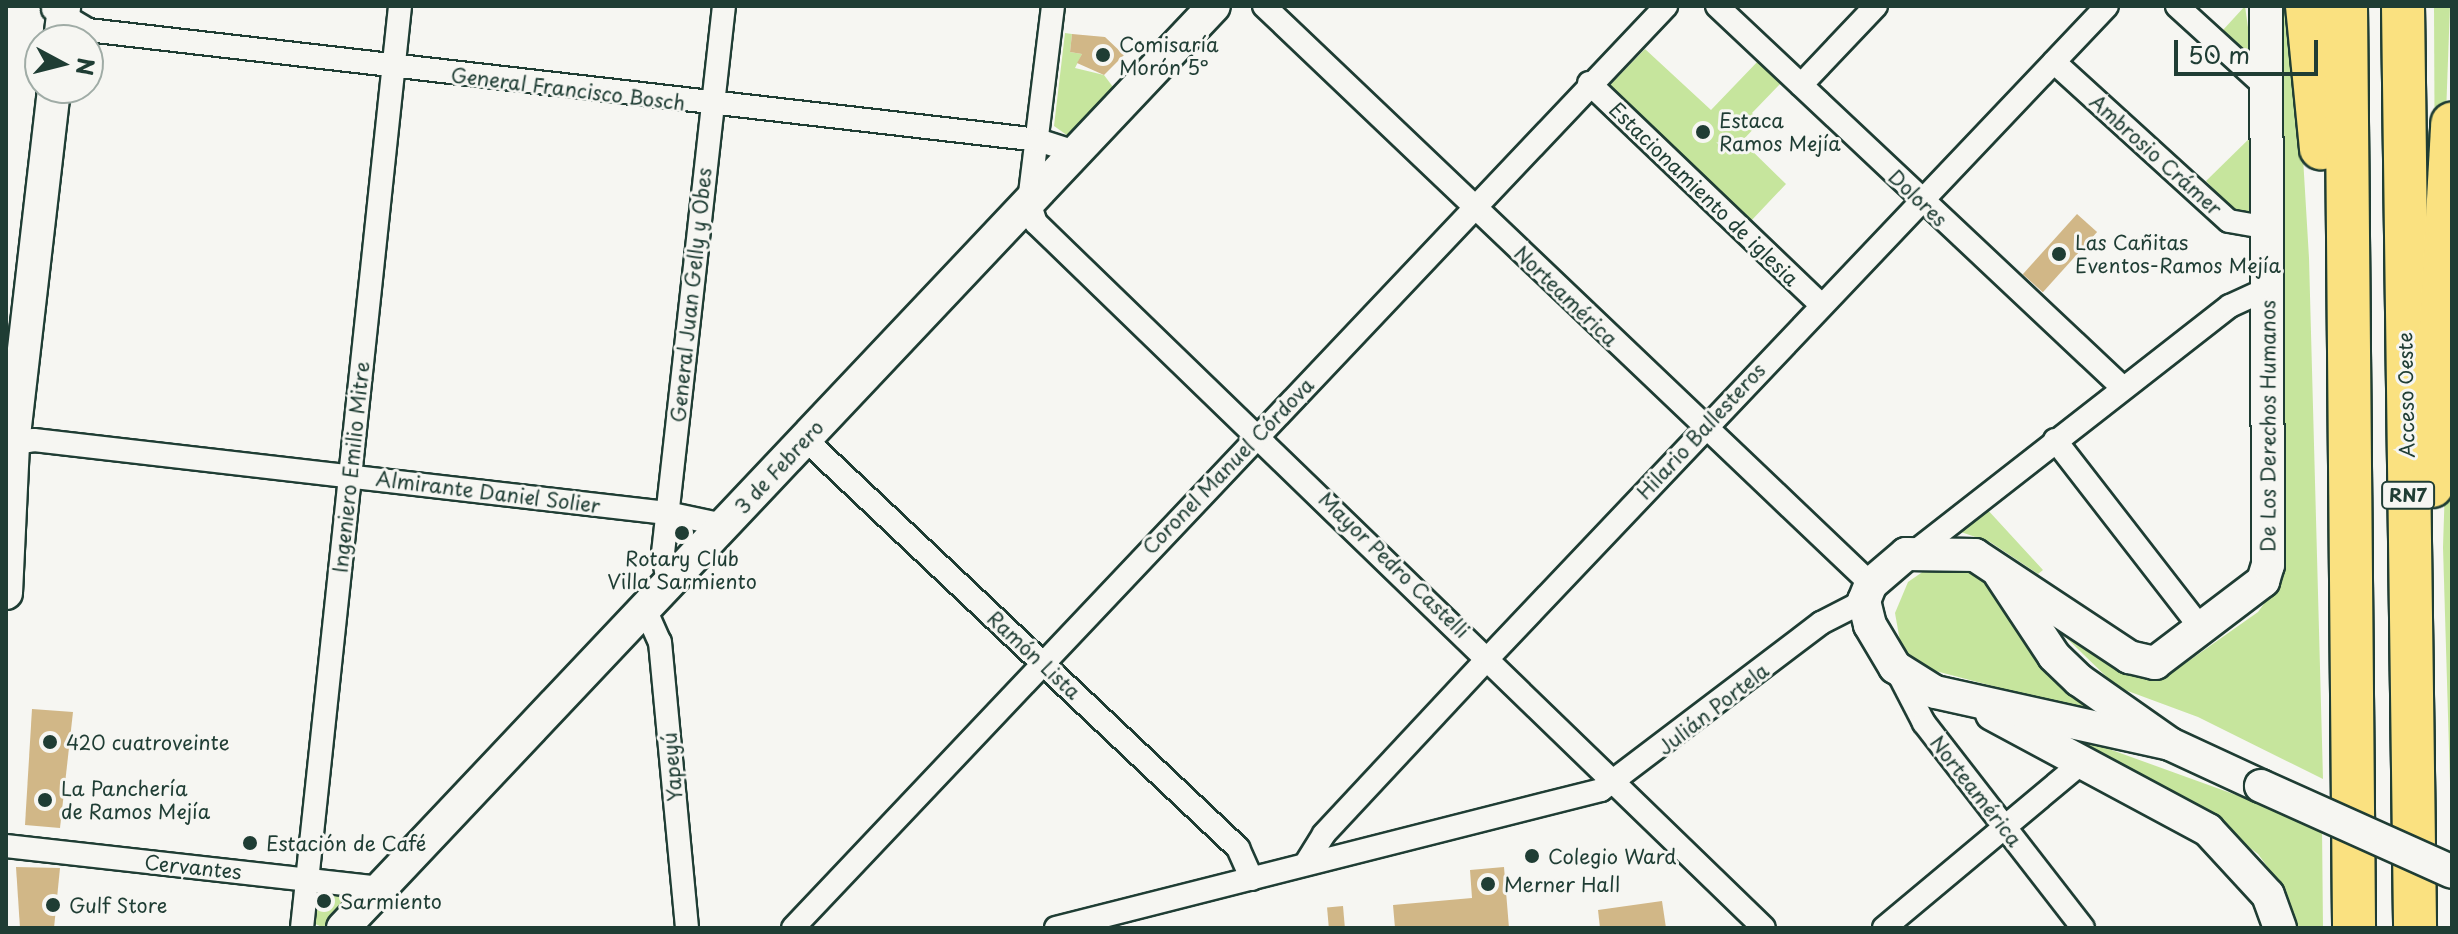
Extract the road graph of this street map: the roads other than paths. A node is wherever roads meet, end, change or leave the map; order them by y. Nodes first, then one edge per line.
1 (400, 6) edge
2 (724, 6) edge
3 (1053, 6) edge
4 (1214, 6) edge
5 (1264, 6) edge
6 (1666, 6) edge
7 (1717, 6) edge
8 (1876, 6) edge
9 (2107, 6) edge
10 (2177, 6) edge
11 (2266, 6) edge
12 (2307, 6) edge
13 (2346, 6) edge
14 (2403, 6) edge
15 (59, 17) edge
16 (2054, 62) junction
17 (393, 68) junction
18 (1589, 83) junction
19 (1801, 85) junction
20 (2266, 87) junction
21 (52, 104) edge
22 (712, 106) junction
23 (2452, 124) edge
24 (1038, 140) junction
25 (1076, 152) junction
26 (1029, 202) junction
27 (1921, 202) junction
28 (1474, 208) junction
29 (2267, 228) junction
30 (2267, 289) junction
31 (1820, 304) junction
32 (2122, 387) junction
33 (1703, 429) junction
34 (1258, 435) junction
35 (805, 439) junction
36 (2055, 440) junction
37 (9, 445) edge
38 (2349, 449) junction
39 (350, 476) junction
40 (667, 513) junction
41 (724, 525) junction
42 (1916, 551) junction
43 (1994, 565) junction
44 (668, 584) junction
45 (1867, 592) junction
46 (6, 593) edge
47 (645, 609) junction
48 (2203, 631) junction
49 (1490, 656) junction
50 (1041, 662) junction
51 (1895, 667) junction
52 (1971, 705) junction
53 (2170, 744) junction
54 (2085, 760) junction
55 (1620, 782) junction
56 (2412, 810) junction
57 (2005, 828) junction
58 (6, 846) edge
59 (1306, 863) junction
60 (2452, 872) edge
61 (306, 879) junction
62 (1252, 879) junction
63 (381, 888) junction
64 (355, 923) edge
65 (302, 928) edge
66 (687, 928) edge
67 (793, 928) edge
68 (1056, 928) edge
69 (1764, 928) edge
70 (1884, 928) edge
71 (2083, 928) edge
72 (2280, 928) edge
73 (2354, 928) edge
74 (2415, 928) edge

1 - 17 street, Ingeniero Emilio Mitre
2 - 22 street, General Juan Gelly y Obes
3 - 24 street
4 - 25 street, 3 de Febrero
5 - 28 street, Norteamérica
6 - 18 street, Coronel Manuel Córdova
7 - 19 street, Dolores
8 - 19 street
9 - 16 street, Hilario Ballesteros
10 - 20 street
11 - 20 street, De Los Derechos Humanos
12 - 38 highway
13 - 38 highway
14 - 56 highway, Acceso Oeste / RN7
15 - 17 street, General Francisco Bosch
16 - 27 street, Hilario Ballesteros
16 - 29 street, Ambrosio Crámer
17 - 22 street, General Francisco Bosch
17 - 39 street, Ingeniero Emilio Mitre
18 - 28 street, Coronel Manuel Córdova
18 - 31 street, Estacionamiento de iglesia
19 - 27 street, Dolores
20 - 29 street, De Los Derechos Humanos
21 - 37 street
22 - 24 street, General Francisco Bosch
22 - 40 street, General Juan Gelly y Obes
23 - 56 highway
24 - 25 street, General Francisco Bosch
24 - 26 street
25 - 26 street, 3 de Febrero
26 - 34 street, Mayor Pedro Castelli
26 - 35 street, 3 de Febrero
27 - 31 street, Hilario Ballesteros
27 - 32 street, Dolores
28 - 33 street, Norteamérica
28 - 34 street, Coronel Manuel Córdova
29 - 30 street, De Los Derechos Humanos
30 - 32 street, Julián Portela
30 - 48 street, De Los Derechos Humanos
31 - 33 street, Hilario Ballesteros
32 - 36 street, Julián Portela
33 - 45 street, Norteamérica
33 - 49 street, Hilario Ballesteros
34 - 49 street, Mayor Pedro Castelli
34 - 50 street, Coronel Manuel Córdova
35 - 41 street, 3 de Febrero
35 - 50 street, Ramón Lista
36 - 42 street, Julián Portela
36 - 48 street
37 - 39 street, Almirante Daniel Solier
37 - 46 street
38 - 73 highway
39 - 40 street, Almirante Daniel Solier
39 - 61 street, Ingeniero Emilio Mitre
40 - 41 street, Almirante Daniel Solier
40 - 44 street, General Juan Gelly y Obes
41 - 44 street, 3 de Febrero
42 - 43 street, De Los Derechos Humanos
42 - 45 street, Julián Portela
43 - 48 street, De Los Derechos Humanos
43 - 53 street
44 - 47 street, 3 de Febrero
45 - 51 street, Norteamérica
45 - 55 street, Julián Portela
47 - 63 street, 3 de Febrero
47 - 66 street, Yapeyú
49 - 55 street, Mayor Pedro Castelli
49 - 59 street, Hilario Ballesteros
50 - 62 street, Ramón Lista
50 - 67 street, Coronel Manuel Córdova
51 - 52 street
51 - 57 street, Norteamérica
52 - 53 street
52 - 54 street
53 - 60 street, bridge
54 - 57 street
54 - 72 street
55 - 59 street, Julián Portela
55 - 69 street, Mayor Pedro Castelli
56 - 74 highway, Acceso Oeste / RN7
57 - 70 street
57 - 71 street, Norteamérica
58 - 61 street, Cervantes
59 - 62 street, Julián Portela
61 - 63 street, Cervantes
61 - 65 street, Ingeniero Emilio Mitre
62 - 68 street, Julián Portela
63 - 64 street, 3 de Febrero

